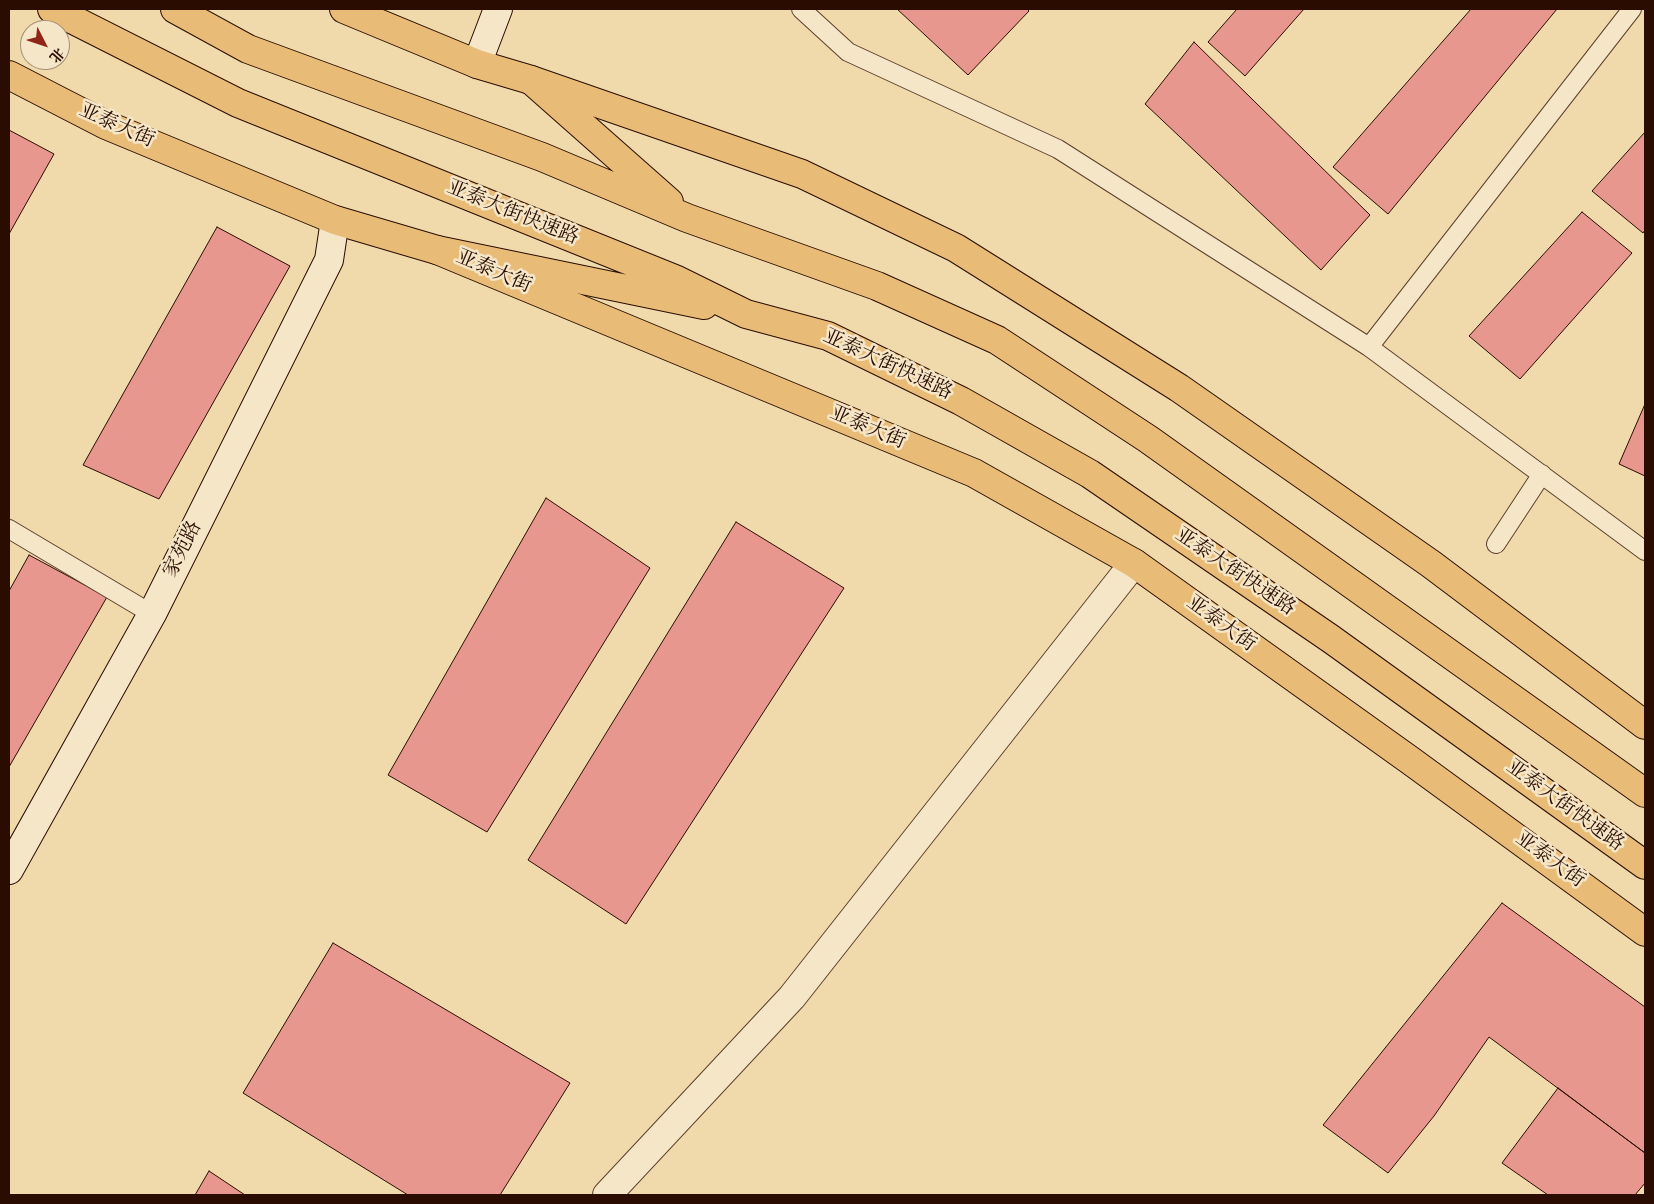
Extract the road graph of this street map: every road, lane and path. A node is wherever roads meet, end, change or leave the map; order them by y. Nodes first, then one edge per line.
1 (52, 9) edge
2 (175, 9) edge
3 (344, 9) edge
4 (498, 9) edge
5 (802, 9) edge
6 (1632, 9) edge
7 (477, 64) junction
8 (9, 75) edge
9 (531, 80) junction
10 (687, 218) junction
11 (335, 220) junction
12 (436, 250) junction
13 (746, 314) junction
14 (1369, 347) junction
15 (1542, 474) junction
16 (9, 529) edge
17 (1496, 544) dead end
18 (1645, 550) edge
19 (1134, 563) junction
20 (152, 614) junction
21 (1645, 725) edge
22 (1645, 793) edge
23 (1645, 865) edge
24 (9, 870) edge
25 (1645, 932) edge
26 (607, 1195) edge

1 - 13 main road, 亚泰大街快速路
2 - 10 main road
3 - 7 main road
4 - 7 street
5 - 14 lane
6 - 14 lane
7 - 9 main road
8 - 11 main road, 亚泰大街
9 - 10 main road
9 - 21 main road
10 - 22 main road
11 - 12 main road, 亚泰大街
11 - 20 street, 家苑路
12 - 13 main road
12 - 19 main road, 亚泰大街
13 - 23 main road, 亚泰大街快速路
14 - 15 lane
15 - 17 lane
15 - 18 lane
16 - 20 lane
19 - 25 main road, 亚泰大街
19 - 26 street
20 - 24 street, 家苑路

